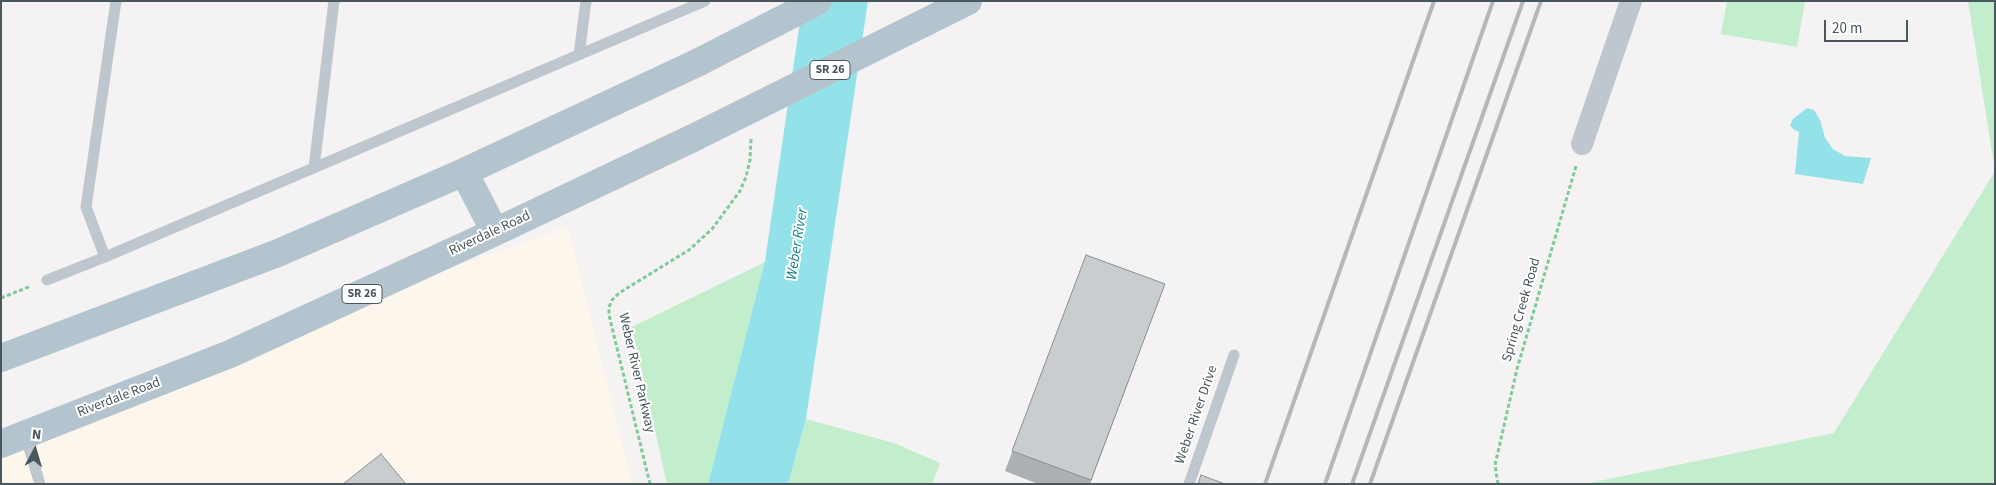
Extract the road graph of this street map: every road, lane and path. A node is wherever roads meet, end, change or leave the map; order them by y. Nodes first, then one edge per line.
1 (116, 1) edge
2 (334, 1) edge
3 (586, 1) edge
4 (705, 1) edge
5 (818, 1) edge
6 (968, 1) edge
7 (1631, 1) edge
8 (579, 55) junction
9 (752, 130) dead end
10 (1582, 144) joint
11 (314, 168) junction
12 (464, 172) junction
13 (495, 232) junction
14 (105, 257) junction
15 (48, 280) joint
16 (1, 298) edge
17 (1234, 355) dead end
18 (1, 358) edge
19 (13, 439) edge
20 (40, 484) edge
21 (650, 484) edge
22 (1189, 484) edge
23 (1498, 484) edge

1 - 14 lane
2 - 11 lane
3 - 8 lane
4 - 8 lane
5 - 12 main road, bridge
6 - 13 main road, Riverdale Road / SR 26, bridge
7 - 10 street
8 - 11 lane
9 - 21 path, Weber River Parkway
10 - 23 path, Spring Creek Road
11 - 14 lane
12 - 13 main road
12 - 18 main road
13 - 19 main road, Riverdale Road / SR 26
14 - 15 lane
15 - 16 path
17 - 22 lane, Weber River Drive
19 - 20 lane

